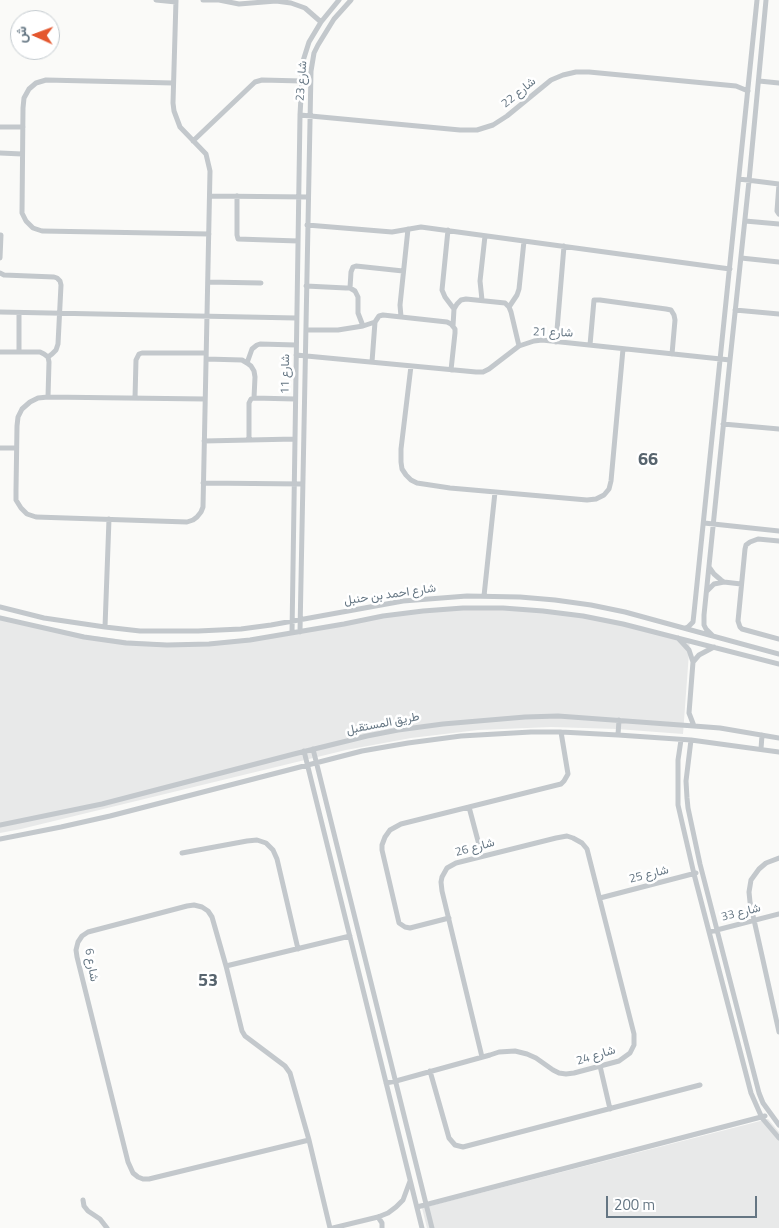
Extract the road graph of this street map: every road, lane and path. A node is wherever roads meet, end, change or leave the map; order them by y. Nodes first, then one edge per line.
1 (156, 0) edge
2 (203, 0) edge
3 (339, 0) edge
4 (351, 0) edge
5 (757, 0) edge
6 (766, 0) edge
7 (176, 1) edge
8 (230, 1) edge
9 (255, 1) edge
10 (299, 3) edge
11 (321, 22) junction
12 (752, 50) junction
13 (762, 50) junction
14 (302, 81) junction
15 (759, 81) junction
16 (173, 83) junction
17 (779, 83) edge
18 (748, 91) junction
19 (300, 115) junction
20 (309, 116) junction
21 (0, 127) edge
22 (23, 127) junction
23 (193, 141) junction
24 (0, 153) edge
25 (22, 154) junction
26 (739, 179) junction
27 (749, 180) junction
28 (779, 184) edge
29 (210, 196) junction
30 (237, 196) junction
31 (299, 197) junction
32 (308, 197) junction
33 (778, 212) edge
34 (745, 221) junction
35 (779, 224) edge
36 (307, 225) junction
37 (408, 229) junction
38 (448, 230) junction
39 (209, 234) junction
40 (1, 235) edge
41 (485, 236) junction
42 (298, 241) junction
43 (524, 241) junction
44 (564, 246) junction
45 (0, 258) edge
46 (741, 258) junction
47 (779, 262) edge
48 (730, 269) junction
49 (403, 271) junction
50 (0, 273) edge
51 (208, 282) junction
52 (261, 283) dead end
53 (306, 286) junction
54 (350, 288) junction
55 (482, 300) junction
56 (509, 307) junction
57 (454, 308) junction
58 (736, 310) junction
59 (0, 312) edge
60 (20, 313) junction
61 (60, 313) junction
62 (779, 314) edge
63 (207, 316) junction
64 (401, 317) junction
65 (296, 318) junction
66 (375, 322) junction
67 (363, 326) junction
68 (453, 326) junction
69 (306, 330) junction
70 (556, 342) junction
71 (296, 344) junction
72 (590, 345) junction
73 (519, 346) junction
74 (623, 349) junction
75 (0, 352) edge
76 (19, 352) junction
77 (296, 354) junction
78 (672, 354) junction
79 (305, 355) junction
80 (206, 356) junction
81 (48, 357) junction
82 (721, 359) junction
83 (730, 360) junction
84 (247, 362) junction
85 (372, 362) junction
86 (411, 366) junction
87 (451, 370) junction
88 (48, 397) junction
89 (135, 398) junction
90 (254, 398) junction
91 (205, 399) junction
92 (295, 399) junction
93 (723, 424) junction
94 (779, 429) edge
95 (295, 439) junction
96 (249, 440) junction
97 (204, 441) junction
98 (0, 448) edge
99 (16, 448) junction
100 (203, 483) junction
101 (295, 484) junction
102 (303, 484) junction
103 (495, 492) junction
104 (108, 519) junction
105 (704, 522) junction
106 (714, 524) junction
107 (779, 531) edge
108 (779, 542) edge
109 (709, 566) junction
110 (724, 582) junction
111 (741, 584) junction
112 (707, 592) junction
113 (484, 596) junction
114 (292, 601) junction
115 (300, 601) junction
116 (0, 607) edge
117 (625, 612) junction
118 (694, 614) junction
119 (704, 615) junction
120 (0, 618) edge
121 (300, 620) junction
122 (292, 622) junction
123 (623, 624) junction
124 (105, 628) junction
125 (685, 628) junction
126 (300, 632) junction
127 (292, 633) junction
128 (712, 636) junction
129 (678, 638) junction
130 (779, 639) edge
131 (714, 647) junction
132 (779, 654) edge
133 (693, 662) junction
134 (779, 664) edge
135 (689, 713) junction
136 (619, 720) junction
137 (681, 725) junction
138 (694, 726) junction
139 (560, 732) junction
140 (618, 735) junction
141 (762, 735) junction
142 (779, 738) edge
143 (681, 740) junction
144 (691, 740) junction
145 (313, 749) junction
146 (761, 749) junction
147 (304, 751) junction
148 (779, 752) edge
149 (316, 762) junction
150 (306, 765) junction
151 (469, 807) junction
152 (0, 825) edge
153 (0, 839) edge
154 (182, 853) dead end
155 (482, 856) junction
156 (779, 858) edge
157 (702, 872) junction
158 (694, 874) junction
159 (600, 898) junction
160 (779, 914) edge
161 (449, 918) junction
162 (754, 920) junction
163 (717, 930) junction
164 (708, 932) junction
165 (350, 936) junction
166 (298, 949) junction
167 (363, 950) junction
168 (354, 952) junction
169 (226, 966) junction
170 (778, 1020) edge
171 (779, 1032) edge
172 (482, 1057) junction
173 (600, 1066) junction
174 (430, 1071) junction
175 (396, 1081) junction
176 (386, 1083) junction
177 (700, 1085) dead end
178 (610, 1109) junction
179 (770, 1114) junction
180 (762, 1118) junction
181 (779, 1125) edge
182 (779, 1138) edge
183 (308, 1140) junction
184 (410, 1181) junction
185 (83, 1200) dead end
186 (426, 1205) junction
187 (417, 1207) junction
188 (378, 1217) junction
189 (107, 1228) edge
190 (331, 1228) edge
191 (382, 1228) edge
192 (422, 1228) edge
193 (432, 1228) edge

1 - 7 street
2 - 8 street
3 - 11 street, شارع 23
4 - 20 street, شارع 23
5 - 12 street
6 - 13 street
7 - 16 street
8 - 9 street
9 - 10 street
10 - 11 street
11 - 14 street, شارع 23
12 - 13 street
12 - 18 street
13 - 15 street
14 - 19 street, شارع 23
14 - 23 street
15 - 17 street
15 - 27 street
16 - 22 street
16 - 23 street
18 - 20 street, شارع 22
18 - 26 street
19 - 20 street, شارع 22
19 - 31 street, شارع 11
20 - 32 street, شارع 11
21 - 22 street
22 - 25 street
23 - 29 street
24 - 25 street
25 - 39 street
26 - 27 street
26 - 48 street
27 - 28 street
27 - 34 street
28 - 33 street
29 - 30 street
29 - 39 street
30 - 31 street
30 - 42 street
31 - 32 street
31 - 42 street, شارع 11
32 - 36 street, شارع 11
34 - 35 street
34 - 46 street
36 - 37 street
36 - 53 street, شارع 11
37 - 38 street
37 - 49 street
38 - 41 street
38 - 57 street
39 - 51 street
40 - 45 street
41 - 43 street
41 - 55 street
42 - 65 street, شارع 11
43 - 44 street
43 - 56 street
44 - 48 street
44 - 70 street
46 - 47 street
46 - 58 street
48 - 82 street
49 - 54 street
49 - 64 street
50 - 61 street
51 - 52 street
51 - 63 street
53 - 54 street
53 - 69 street, شارع 11
54 - 67 street
55 - 56 street
55 - 57 street
56 - 73 street
57 - 68 street
58 - 62 street
58 - 83 street
59 - 60 street
60 - 61 street
60 - 76 street
61 - 63 street
61 - 81 street
63 - 65 street
63 - 80 street
64 - 66 street
64 - 68 street
65 - 71 street, شارع 11
66 - 67 street
66 - 85 street
67 - 69 street
68 - 87 street
69 - 79 street, شارع 11
70 - 72 street, شارع 21
70 - 73 street, شارع 21
71 - 77 street, شارع 11
71 - 84 street
72 - 74 street, شارع 21
72 - 78 street
73 - 87 street, شارع 21
74 - 78 street, شارع 21
74 - 103 street
75 - 76 street
76 - 81 street
77 - 79 street, شارع 21
77 - 92 street, شارع 11
78 - 82 street, شارع 21
79 - 85 street, شارع 21
79 - 102 street, شارع 11
80 - 84 street
80 - 89 street
80 - 91 street
81 - 88 street
82 - 83 street, شارع 21
82 - 105 street
83 - 93 street
84 - 90 street
85 - 86 street, شارع 21
86 - 87 street, شارع 21
86 - 103 street
88 - 89 street
88 - 99 street
89 - 91 street
90 - 92 street
90 - 96 street
91 - 97 street
92 - 95 street, شارع 11
93 - 94 street
93 - 106 street
95 - 96 street
95 - 101 street, شارع 11
96 - 97 street
97 - 100 street
98 - 99 street
99 - 104 street
100 - 101 street
100 - 104 street
101 - 102 street
101 - 114 street, شارع 11
102 - 115 street, شارع 11
103 - 113 street
104 - 124 street
105 - 106 street
105 - 118 street
106 - 107 street
106 - 109 street
108 - 111 street
109 - 110 street
109 - 112 street
110 - 111 street
110 - 112 street
111 - 130 street
112 - 119 street
113 - 117 street, شارع احمد بن حنبل
113 - 121 street, شارع احمد بن حنبل
114 - 115 street
114 - 122 street, شارع 11
115 - 121 street, شارع 11
116 - 124 street, شارع احمد بن حنبل
117 - 123 street
117 - 125 street, شارع احمد بن حنبل
118 - 119 street
118 - 125 street
119 - 128 street
120 - 127 street, شارع احمد بن حنبل
121 - 122 street, شارع احمد بن حنبل
121 - 126 street, شارع 11
122 - 124 street, شارع احمد بن حنبل
122 - 127 street, شارع 11
123 - 126 street, شارع احمد بن حنبل
123 - 129 street, شارع احمد بن حنبل
125 - 128 street, شارع احمد بن حنبل
126 - 127 street, شارع احمد بن حنبل
128 - 132 street, شارع احمد بن حنبل
129 - 131 street, شارع احمد بن حنبل
129 - 133 street
131 - 133 street
131 - 134 street, شارع احمد بن حنبل
133 - 135 street
135 - 137 street
135 - 138 street
136 - 137 street, طريق المستقبل
136 - 140 street
136 - 145 street, طريق المستقبل
137 - 138 street, طريق المستقبل
138 - 141 street, طريق المستقبل
139 - 140 street, طريق المستقبل
139 - 149 street, طريق المستقبل
139 - 151 street
140 - 143 street, طريق المستقبل
141 - 142 street, طريق المستقبل
141 - 146 street
143 - 144 street, طريق المستقبل
143 - 158 street
144 - 146 street, طريق المستقبل
144 - 157 street
145 - 147 street, طريق المستقبل
145 - 149 street
146 - 148 street, طريق المستقبل
147 - 150 street
147 - 152 street, طريق المستقبل
149 - 150 street, طريق المستقبل
149 - 167 street
150 - 153 street, طريق المستقبل
150 - 165 street
151 - 155 street
151 - 161 street
154 - 166 street
155 - 159 street, شارع 26
155 - 161 street, شارع 26
156 - 162 street
157 - 158 street, شارع 25
157 - 163 street
158 - 159 street, شارع 25
158 - 164 street
159 - 173 street, شارع 24
160 - 162 street, شارع 33
161 - 172 street, شارع 26
162 - 163 street, شارع 33
162 - 170 street
163 - 164 street, شارع 33
163 - 179 street
164 - 180 street
165 - 166 street
165 - 168 street
166 - 169 street
167 - 168 street
167 - 175 street
168 - 176 street
169 - 183 street, شارع 6
169 - 183 street, شارع 6
170 - 171 street
172 - 173 street, شارع 24
172 - 174 street, شارع 24
173 - 178 street
174 - 175 street, شارع 24
174 - 178 street
175 - 176 street, شارع 24
175 - 186 street
176 - 184 street
177 - 178 street
179 - 180 street
179 - 181 street
180 - 182 street
180 - 186 street
183 - 190 street, شارع 6
184 - 187 street
184 - 188 street
185 - 189 street
186 - 187 street
186 - 193 street
187 - 192 street
188 - 190 street
188 - 191 street

